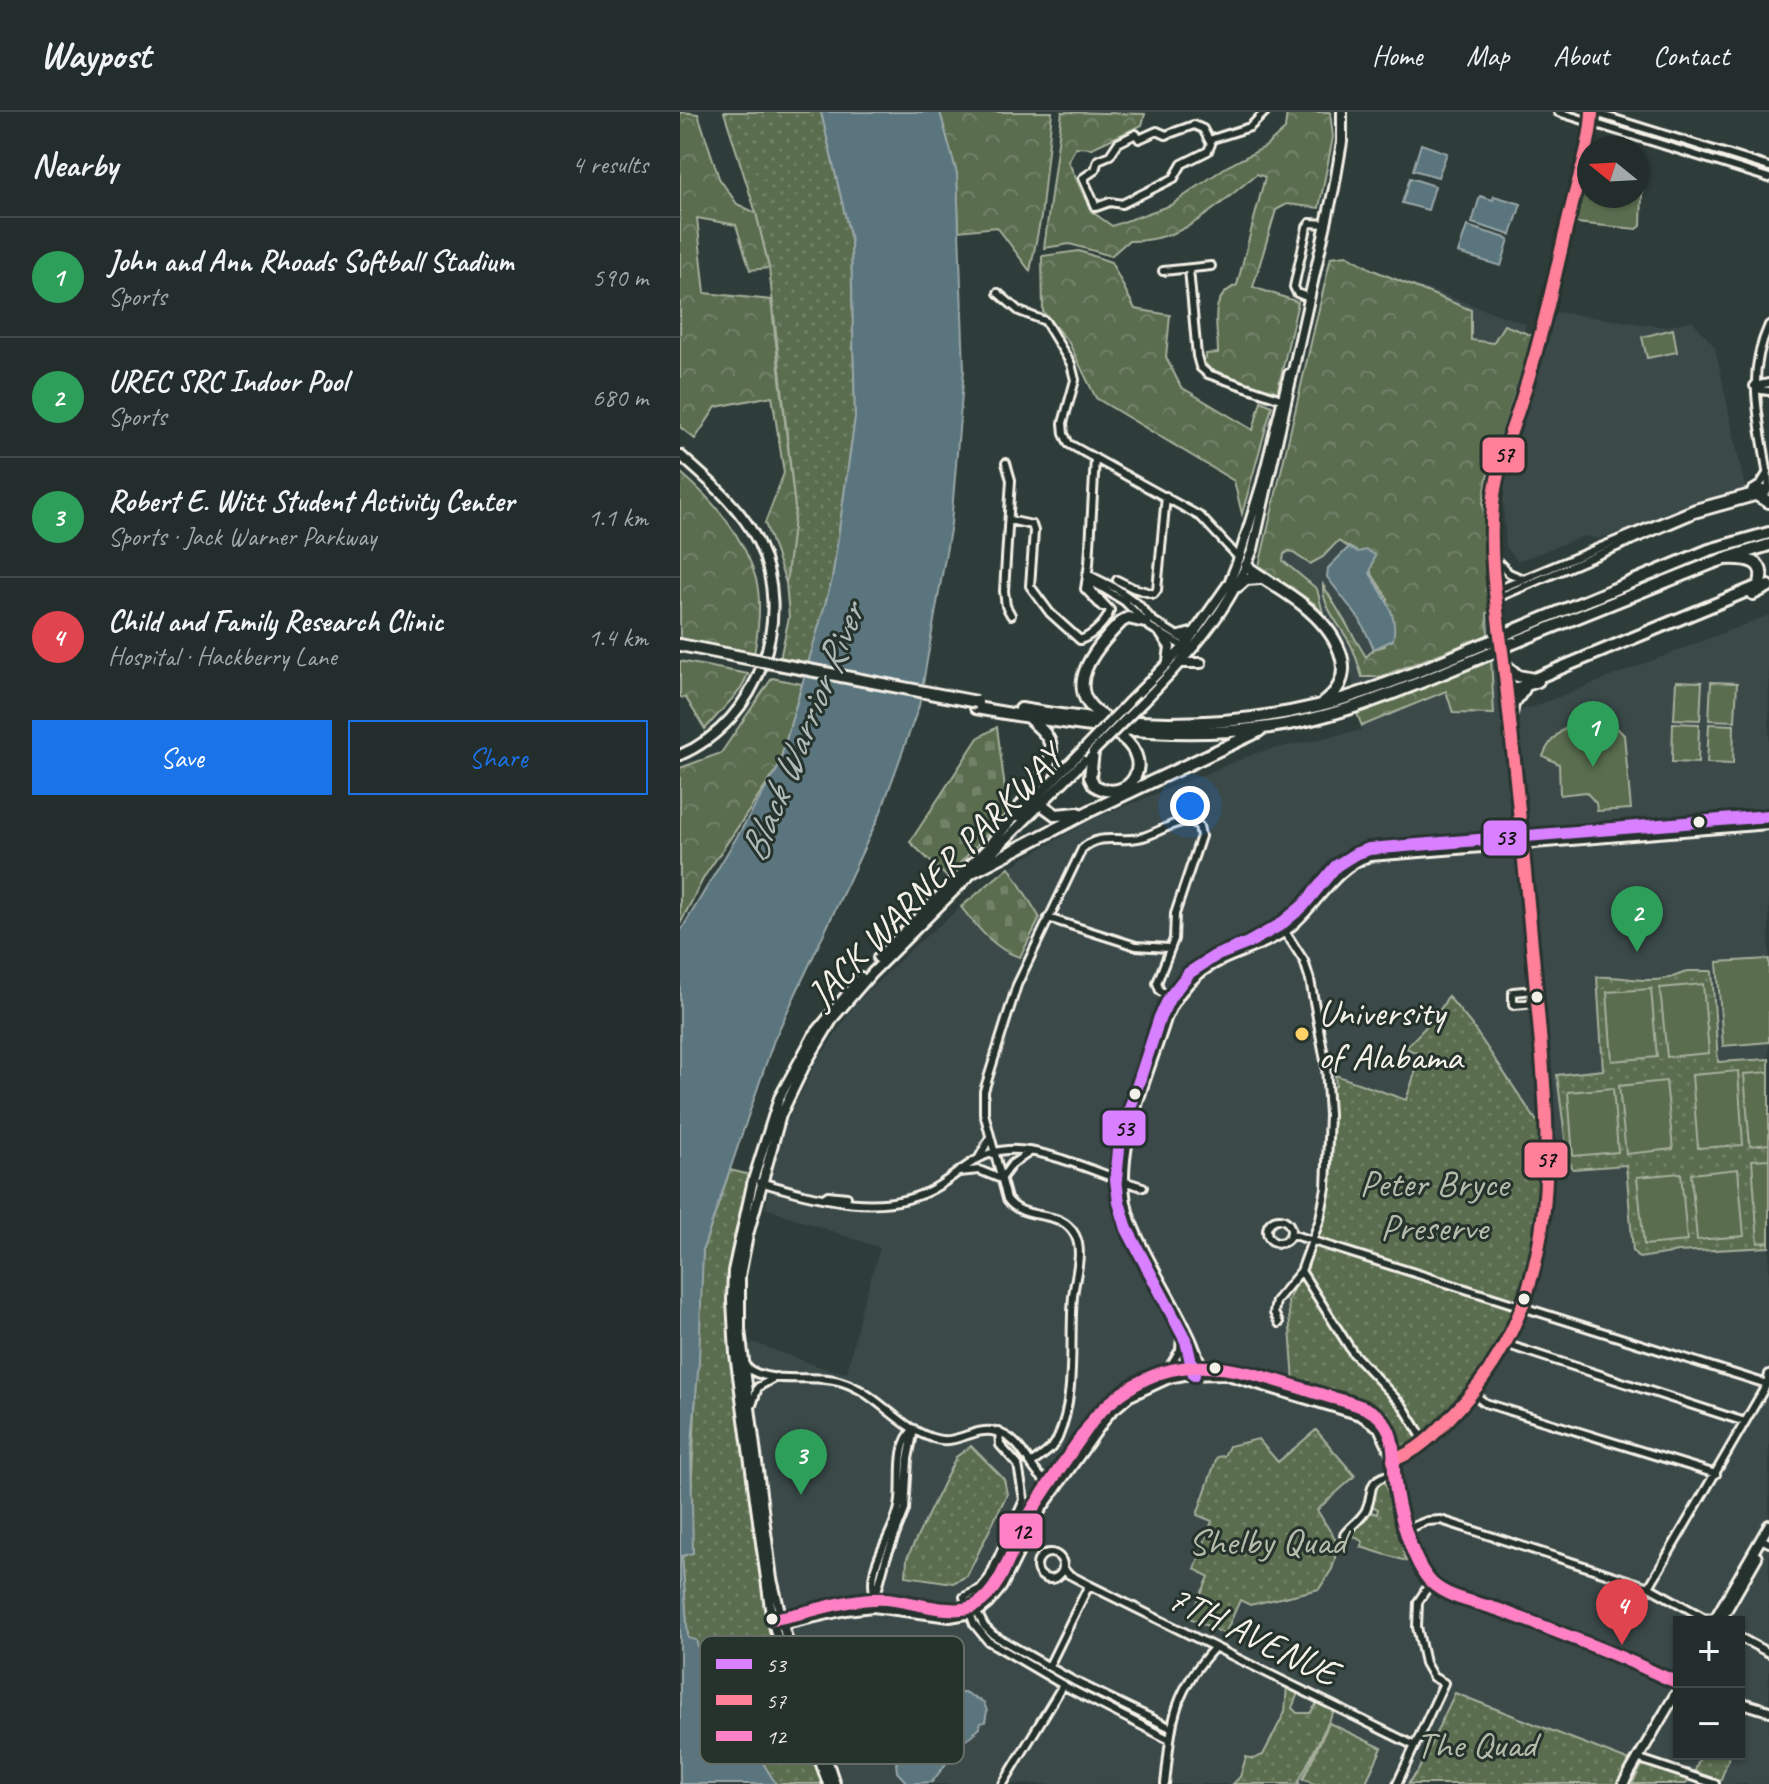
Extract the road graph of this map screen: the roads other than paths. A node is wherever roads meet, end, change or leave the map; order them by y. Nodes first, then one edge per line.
1 (1265, 112) edge
2 (1342, 112) edge
3 (1558, 112) edge
4 (1592, 112) edge
5 (1592, 123) junction
6 (1209, 140) junction
7 (1769, 167) edge
8 (1769, 178) edge
9 (1326, 224) junction
10 (1211, 266) dead end
11 (1189, 269) junction
12 (1163, 271) dead end
13 (998, 293) dead end
14 (1309, 298) junction
15 (1769, 325) edge
16 (1769, 383) edge
17 (1754, 386) junction
18 (1769, 391) edge
19 (1285, 400) junction
20 (680, 455) edge
21 (1095, 458) junction
22 (1006, 463) dead end
23 (1268, 473) junction
24 (1768, 473) edge
25 (1769, 488) edge
26 (1753, 494) junction
27 (1166, 496) junction
28 (1769, 502) edge
29 (1009, 520) junction
30 (1769, 523) edge
31 (1769, 533) edge
32 (1752, 536) junction
33 (1245, 540) junction
34 (1228, 545) junction
35 (1769, 545) edge
36 (1493, 558) junction
37 (1725, 559) junction
38 (1243, 562) junction
39 (1087, 577) junction
40 (1263, 579) junction
41 (1523, 579) junction
42 (1117, 580) dead end
43 (1100, 585) junction
44 (1238, 586) junction
45 (1769, 586) edge
46 (1093, 592) junction
47 (1497, 594) junction
48 (1100, 602) junction
49 (1011, 615) dead end
50 (1145, 622) junction
51 (1195, 632) junction
52 (1161, 634) junction
53 (1180, 636) junction
54 (1513, 637) junction
55 (680, 645) edge
56 (1187, 650) junction
57 (680, 652) edge
58 (736, 659) junction
59 (1181, 663) junction
60 (1201, 663) dead end
61 (1503, 663) junction
62 (1167, 664) junction
63 (1425, 674) junction
64 (1530, 683) junction
65 (1506, 692) junction
66 (977, 705) junction
67 (1319, 705) junction
68 (1028, 717) junction
69 (1509, 723) junction
70 (1110, 725) junction
71 (1264, 728) junction
72 (1093, 752) junction
73 (680, 755) edge
74 (1037, 802) junction
75 (1092, 810) junction
76 (1769, 816) edge
77 (1769, 825) edge
78 (1521, 840) junction
79 (992, 843) junction
80 (974, 871) junction
81 (1048, 918) junction
82 (1280, 925) junction
83 (1286, 931) junction
84 (1169, 948) junction
85 (1536, 990) junction
86 (1173, 999) junction
87 (1537, 1003) junction
88 (990, 1137) junction
89 (1006, 1150) junction
90 (1032, 1151) junction
91 (994, 1152) junction
92 (979, 1158) junction
93 (956, 1173) junction
94 (1001, 1179) junction
95 (1116, 1180) junction
96 (758, 1182) junction
97 (1124, 1182) junction
98 (1143, 1187) dead end
99 (1291, 1234) dead end
100 (1313, 1241) junction
101 (1301, 1271) junction
102 (1523, 1306) junction
103 (1279, 1323) dead end
104 (1181, 1332) junction
105 (1505, 1344) junction
106 (746, 1367) junction
107 (1167, 1371) junction
108 (1197, 1371) junction
109 (1769, 1374) edge
110 (776, 1377) junction
111 (1768, 1383) edge
112 (1472, 1393) junction
113 (751, 1407) junction
114 (1745, 1422) junction
115 (914, 1429) junction
116 (999, 1432) junction
117 (1425, 1442) junction
118 (1394, 1447) junction
119 (1416, 1451) junction
120 (1393, 1460) junction
121 (1032, 1463) junction
122 (901, 1468) junction
123 (1394, 1473) junction
124 (1716, 1474) junction
125 (908, 1477) junction
126 (1050, 1484) junction
127 (1061, 1484) junction
128 (898, 1523) junction
129 (1769, 1525) edge
130 (1407, 1529) junction
131 (1344, 1535) dead end
132 (1766, 1540) edge
133 (1064, 1572) dead end
134 (1431, 1582) junction
135 (1089, 1585) junction
136 (1649, 1587) junction
137 (955, 1595) dead end
138 (964, 1597) junction
139 (875, 1598) junction
140 (873, 1608) junction
141 (972, 1611) junction
142 (1697, 1616) edge
143 (1719, 1616) edge
144 (777, 1622) junction
145 (781, 1636) edge
146 (782, 1636) edge
147 (1745, 1640) edge
148 (1214, 1648) junction
149 (1769, 1653) edge
150 (1033, 1666) junction
151 (1049, 1666) junction
152 (1074, 1681) junction
153 (1673, 1683) edge
154 (1063, 1685) junction
155 (1678, 1688) edge
156 (1745, 1704) edge
157 (1769, 1711) edge
158 (1136, 1713) junction
159 (1132, 1721) junction
160 (1171, 1728) junction
161 (1170, 1740) junction
162 (1415, 1746) junction
163 (1637, 1758) junction
164 (822, 1764) edge
165 (828, 1764) edge
166 (828, 1784) edge
167 (835, 1784) edge
168 (1003, 1784) edge
169 (1165, 1784) edge
170 (1397, 1784) edge
171 (1623, 1784) edge
172 (1715, 1784) edge

1 - 6 street
2 - 9 main road
3 - 5 street
4 - 5 street
4 - 7 street
5 - 8 street
5 - 36 street
6 - 6 street
9 - 14 main road
9 - 14 street
10 - 11 street
11 - 12 street
11 - 19 street
13 - 21 street
14 - 19 main road
15 - 17 street
16 - 17 street
17 - 18 street
17 - 24 street
19 - 23 main road
20 - 73 main road
21 - 27 street
21 - 39 street
22 - 29 street
23 - 33 main road
23 - 38 main road
24 - 25 street
24 - 26 street
25 - 26 street
26 - 28 highway
26 - 41 street
26 - 47 street
27 - 34 street
27 - 42 street
29 - 48 street
29 - 49 street
30 - 32 highway
31 - 32 highway
32 - 54 highway
33 - 34 street
33 - 38 main road
34 - 38 street
35 - 37 highway
36 - 41 street
36 - 47 street
37 - 54 highway
37 - 64 highway
38 - 40 highway
38 - 44 main road, JACK WARNER PARKWAY
38 - 51 main road
39 - 43 street
39 - 46 street
39 - 48 street
39 - 53 street
40 - 44 highway
40 - 67 highway
41 - 47 street
43 - 46 street
43 - 50 street
44 - 56 main road, JACK WARNER PARKWAY
45 - 64 highway
46 - 48 street
47 - 61 street
50 - 52 street
50 - 70 highway
51 - 53 main road
51 - 56 main road
52 - 56 street
52 - 62 main road
53 - 56 street
54 - 63 highway, bridge
55 - 58 highway
56 - 59 main road, JACK WARNER PARKWAY
56 - 62 main road, JACK WARNER PARKWAY
57 - 58 highway
58 - 66 highway, bridge
59 - 60 main road
59 - 72 main road, JACK WARNER PARKWAY, bridge
61 - 64 highway
61 - 65 street
62 - 74 main road, JACK WARNER PARKWAY, bridge
63 - 67 highway
63 - 71 highway
64 - 65 highway
64 - 69 highway
65 - 69 street
66 - 68 highway
66 - 70 highway
67 - 70 highway
68 - 70 highway
68 - 79 highway
69 - 78 street
70 - 71 highway
70 - 72 highway
71 - 75 highway
72 - 74 main road, JACK WARNER PARKWAY
74 - 75 highway
74 - 79 main road, JACK WARNER PARKWAY
74 - 80 main road, JACK WARNER PARKWAY
75 - 80 highway
76 - 78 street
77 - 78 street
78 - 82 street
78 - 83 street
78 - 85 street
79 - 96 main road, JACK WARNER PARKWAY
80 - 96 main road, JACK WARNER PARKWAY
81 - 84 street
81 - 84 street
81 - 88 street
82 - 83 street
82 - 86 street
83 - 86 street
83 - 100 street
84 - 86 street
85 - 87 street
85 - 87 street
86 - 95 street
86 - 97 street
87 - 102 street
88 - 89 street
88 - 91 street
88 - 92 street
89 - 90 street
89 - 91 street
90 - 94 street
90 - 95 street
91 - 92 street
91 - 94 street
92 - 93 street
93 - 94 street
93 - 96 street
94 - 121 street
95 - 97 street
95 - 104 street
96 - 106 main road, JACK WARNER PARKWAY
96 - 144 main road, JACK WARNER PARKWAY
97 - 98 street
97 - 108 street
99 - 100 street
100 - 101 street
100 - 102 street
101 - 103 street
101 - 117 street
102 - 105 street
102 - 111 street
104 - 107 street
104 - 108 street
105 - 112 street
105 - 114 street
106 - 110 street
106 - 113 main road, JACK WARNER PARKWAY
107 - 108 street
107 - 126 street
108 - 118 street
108 - 120 street
108 - 127 street
109 - 111 street
110 - 113 street
110 - 115 street
111 - 114 street
112 - 117 street
112 - 124 street
113 - 144 main road, JACK WARNER PARKWAY
114 - 124 street
115 - 116 street
115 - 122 street
115 - 125 street
116 - 121 street
116 - 138 street
117 - 119 street
118 - 119 street
118 - 120 street
119 - 120 street
120 - 123 street
121 - 126 street
122 - 125 street
122 - 128 street
123 - 130 street
123 - 131 street
124 - 136 street
125 - 128 street
126 - 127 street
126 - 141 street
127 - 141 street
128 - 139 street
129 - 132 main road
130 - 134 street
130 - 136 street
132 - 143 main road
133 - 135 street, 7TH AVENUE
134 - 153 street
134 - 162 street
135 - 148 street, 7TH AVENUE
135 - 151 street
136 - 142 street
137 - 138 street
138 - 141 street
139 - 140 street
139 - 141 street
139 - 144 street
140 - 141 street
140 - 144 street
141 - 150 street
141 - 151 street
144 - 145 main road, JACK WARNER PARKWAY
144 - 146 main road, JACK WARNER PARKWAY
147 - 149 street
148 - 160 street
148 - 162 street, 7TH AVENUE
150 - 151 street
150 - 154 street
151 - 152 street
152 - 154 street
152 - 158 street
154 - 159 street
154 - 168 street
155 - 163 main road
156 - 157 main road
158 - 159 street
158 - 160 street
159 - 161 street
160 - 161 street
161 - 169 street
162 - 170 street
163 - 171 main road
163 - 172 street
164 - 166 main road, JACK WARNER PARKWAY
165 - 167 main road, JACK WARNER PARKWAY

